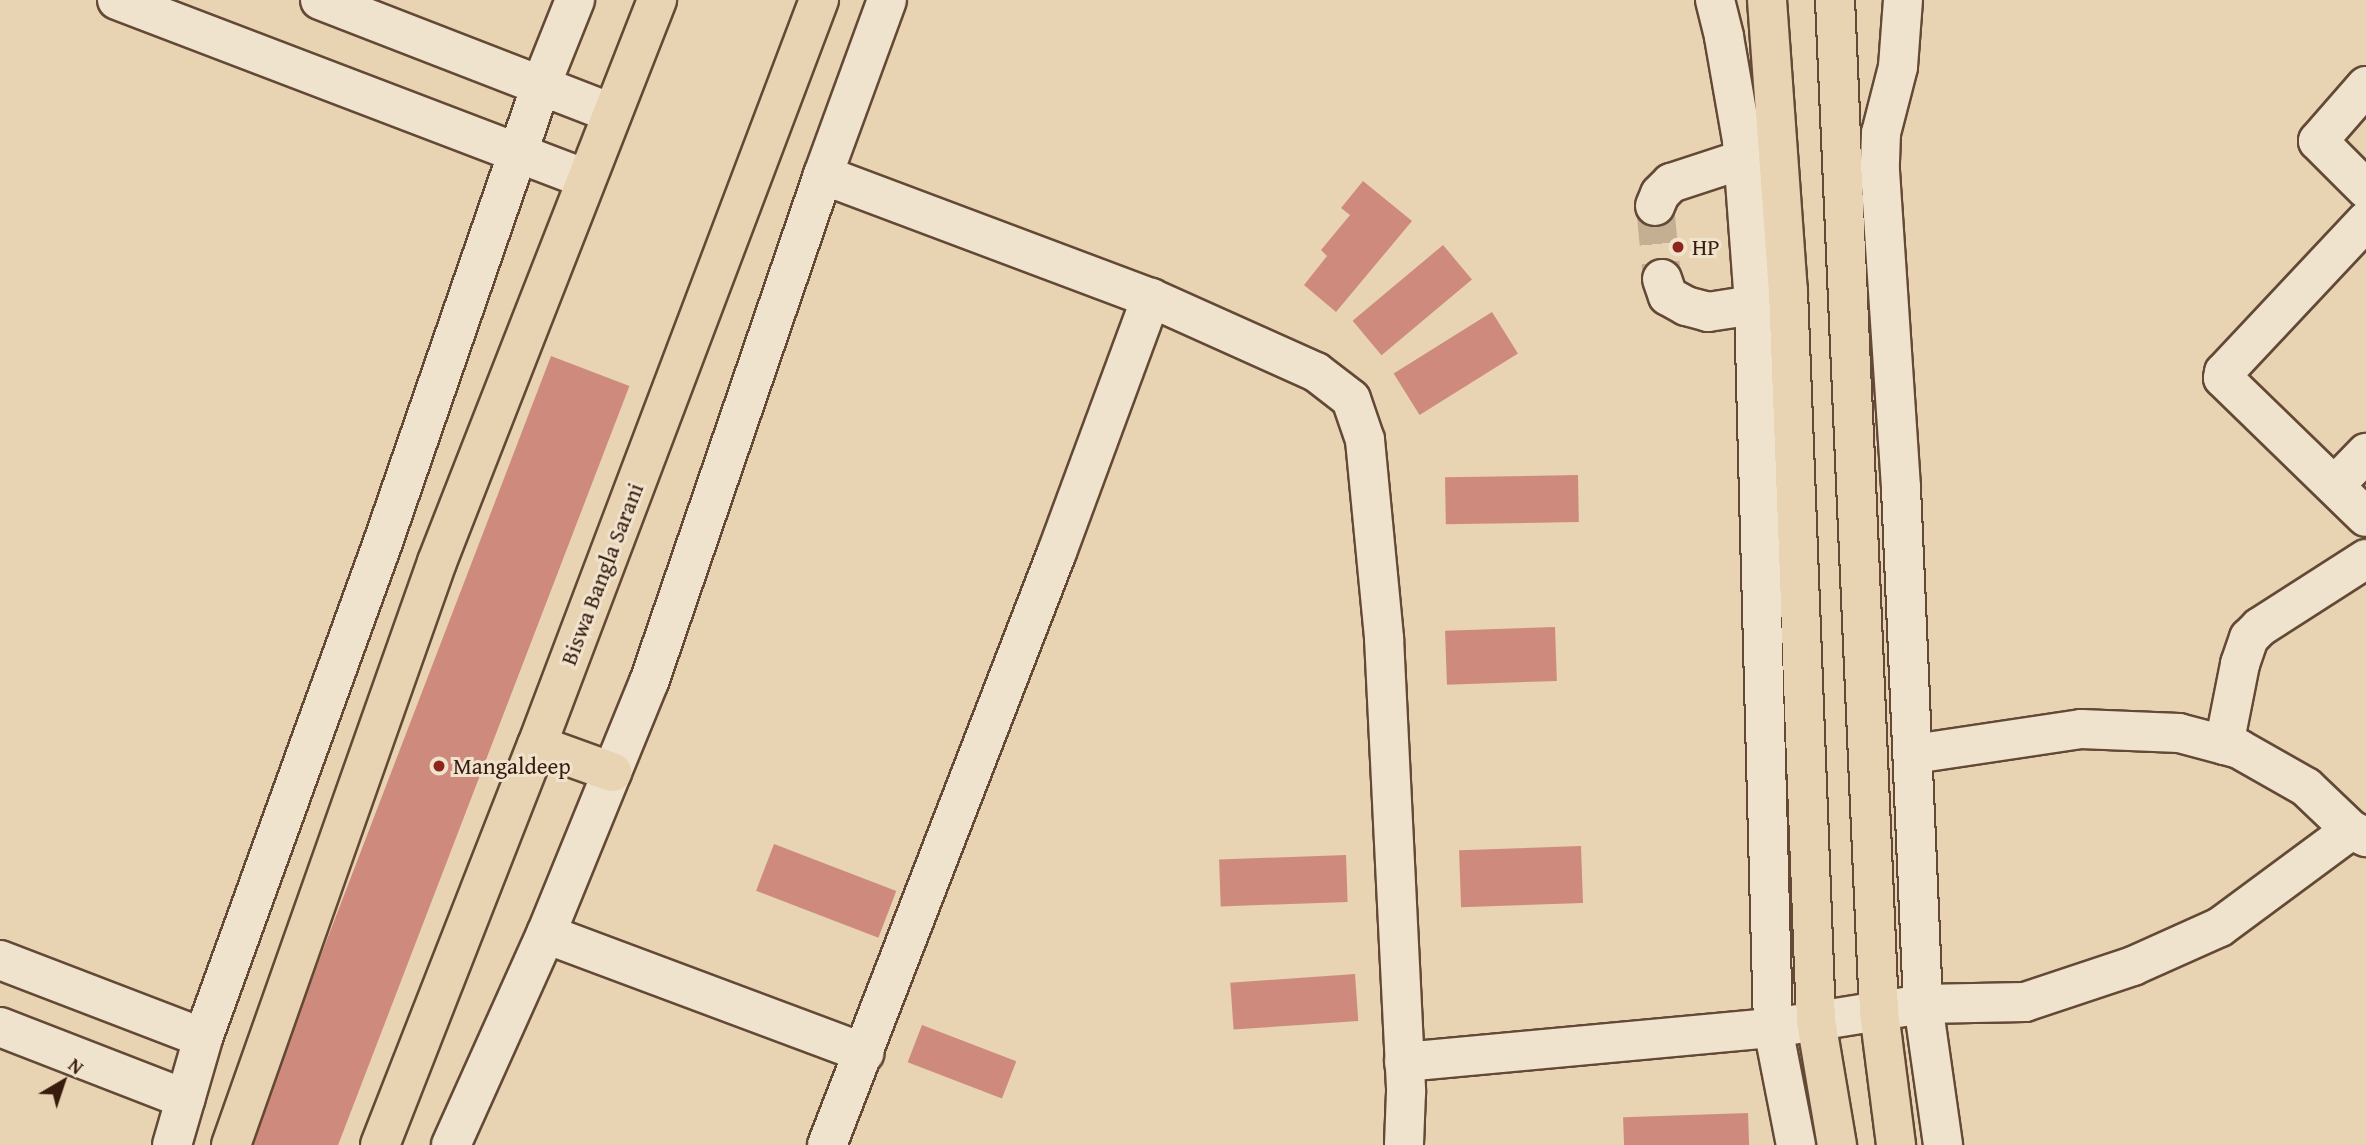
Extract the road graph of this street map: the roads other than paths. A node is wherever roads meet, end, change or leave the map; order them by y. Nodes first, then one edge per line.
1 (117, 0) edge
2 (320, 0) edge
3 (575, 0) edge
4 (657, 0) edge
5 (819, 0) edge
6 (887, 0) edge
7 (1715, 0) edge
8 (1767, 0) edge
9 (1835, 0) edge
10 (1903, 0) edge
11 (541, 85) junction
12 (2366, 86) edge
13 (612, 113) junction
14 (518, 152) junction
15 (1744, 159) junction
16 (822, 174) junction
17 (586, 179) junction
18 (2366, 190) edge
19 (1655, 206) dead end
20 (2366, 221) edge
21 (1662, 279) tunnel mouth
22 (1151, 298) junction
23 (1754, 305) junction
24 (2366, 453) edge
25 (2335, 485) junction
26 (2366, 517) edge
27 (2366, 559) edge
28 (537, 745) junction
29 (2224, 745) junction
30 (1914, 754) junction
31 (612, 772) junction
32 (2359, 833) edge
33 (546, 934) junction
34 (0, 960) edge
35 (1923, 1004) junction
36 (1879, 1012) junction
37 (1816, 1021) junction
38 (0, 1027) edge
39 (1773, 1028) junction
40 (203, 1038) junction
41 (863, 1053) junction
42 (1404, 1062) junction
43 (186, 1099) junction
44 (172, 1145) edge
45 (231, 1145) edge
46 (380, 1145) edge
47 (451, 1145) edge
48 (827, 1145) edge
49 (1404, 1145) edge
50 (1796, 1145) edge
51 (1837, 1145) edge
52 (1896, 1145) edge
53 (1943, 1145) edge

1 - 14 street
2 - 11 street
3 - 11 street
4 - 13 main road
5 - 28 main road, Biswa Bangla Sarani
6 - 16 street
7 - 15 street
8 - 37 main road
9 - 36 main road
10 - 30 street
11 - 13 street
11 - 14 street
12 - 18 street
13 - 17 main road
14 - 17 street
14 - 40 street
15 - 19 street
15 - 23 street
16 - 22 street
16 - 31 street
17 - 45 main road
20 - 25 street
21 - 23 street
22 - 41 street
22 - 42 street
23 - 39 street
24 - 25 street
25 - 26 street
27 - 29 street
28 - 31 main road
28 - 46 main road, Biswa Bangla Sarani
29 - 30 street
29 - 32 street
30 - 35 street
31 - 33 street
32 - 35 street
33 - 41 street
33 - 47 street
34 - 40 street
35 - 36 street
35 - 53 street
36 - 37 street
36 - 52 main road
37 - 39 street
37 - 51 main road
38 - 43 street
39 - 42 street
39 - 50 street
40 - 43 street
41 - 48 street
42 - 49 street
43 - 44 street

